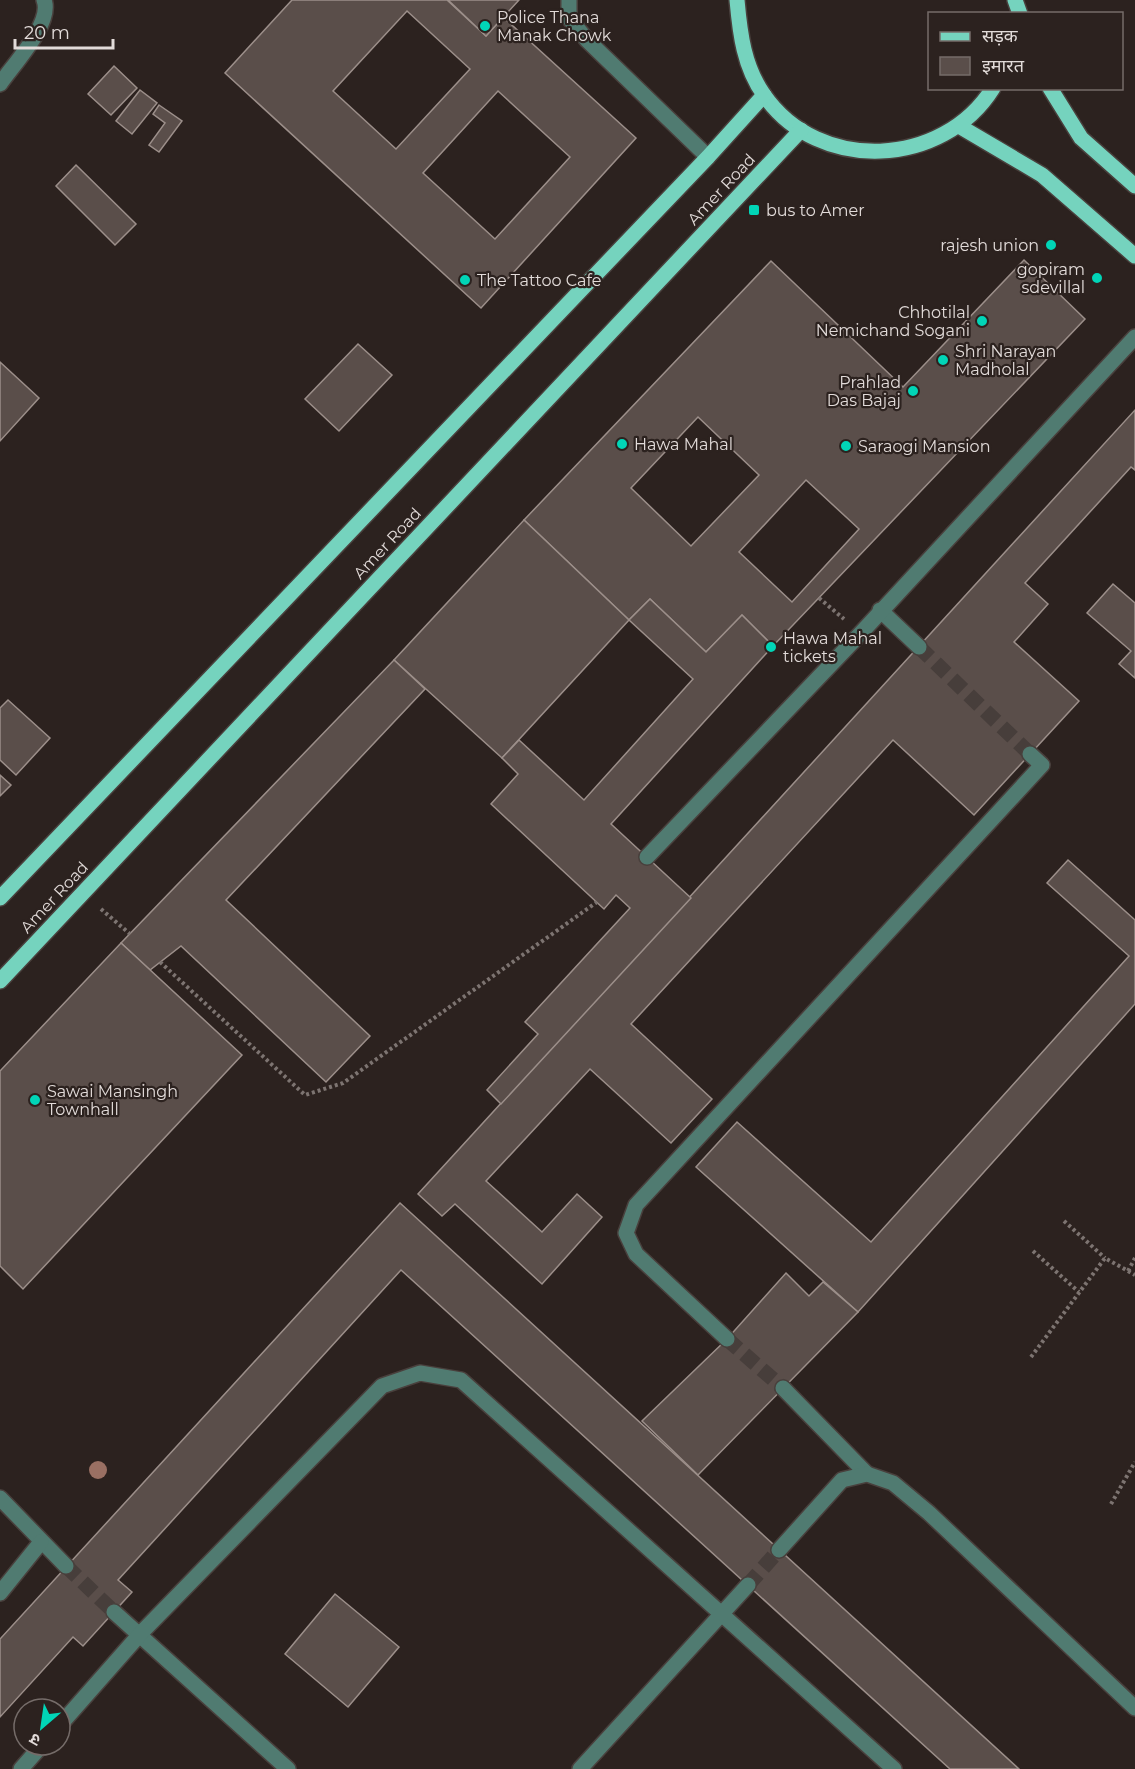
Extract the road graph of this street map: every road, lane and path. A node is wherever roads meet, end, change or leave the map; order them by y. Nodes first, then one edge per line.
1 (44, 0) edge
2 (569, 0) edge
3 (737, 0) edge
4 (0, 84) edge
5 (992, 90) edge
6 (1051, 90) edge
7 (764, 95) junction
8 (959, 126) junction
9 (801, 130) junction
10 (708, 157) junction
11 (1135, 186) edge
12 (1135, 256) edge
13 (1135, 337) edge
14 (819, 598) dead end
15 (880, 610) junction
16 (861, 633) junction
17 (919, 647) tunnel mouth
18 (1030, 754) tunnel mouth
19 (646, 857) dead end
20 (82, 892) junction
21 (0, 898) edge
22 (597, 902) dead end
23 (130, 934) dead end
24 (160, 962) dead end
25 (0, 981) edge
26 (1064, 1221) dead end
27 (1033, 1251) dead end
28 (1105, 1258) junction
29 (1135, 1258) edge
30 (1128, 1271) junction
31 (1135, 1275) edge
32 (1079, 1292) junction
33 (727, 1340) tunnel mouth
34 (1031, 1357) dead end
35 (783, 1389) tunnel mouth
36 (1135, 1462) edge
37 (867, 1474) junction
38 (0, 1498) edge
39 (1111, 1504) dead end
40 (41, 1542) junction
41 (780, 1550) tunnel mouth
42 (66, 1566) tunnel mouth
43 (748, 1585) tunnel mouth
44 (0, 1593) edge
45 (114, 1612) tunnel mouth
46 (722, 1614) junction
47 (141, 1634) junction
48 (1135, 1708) edge
49 (72, 1712) edge
50 (32, 1757) edge
51 (21, 1769) edge
52 (288, 1769) edge
53 (580, 1769) edge
54 (894, 1769) edge

1 - 4 street
2 - 10 street
3 - 7 main road
5 - 8 main road
6 - 11 main road
7 - 9 main road
7 - 10 main road, Amer Road
8 - 9 main road
8 - 12 main road
9 - 20 main road, Amer Road
10 - 21 main road, Amer Road
13 - 15 street
14 - 16 path
15 - 16 street
15 - 17 street
16 - 19 street
18 - 33 street
20 - 23 path
20 - 25 main road, Amer Road
22 - 24 path
26 - 28 path
27 - 32 path
28 - 30 path
28 - 32 path
29 - 30 path
30 - 31 path
32 - 34 path
35 - 37 street
36 - 39 path
37 - 41 street
37 - 48 street
38 - 40 street
40 - 42 street
40 - 44 street
43 - 46 street
45 - 47 street
46 - 47 street
46 - 53 street
46 - 54 street
47 - 49 street
47 - 52 street
50 - 51 street

